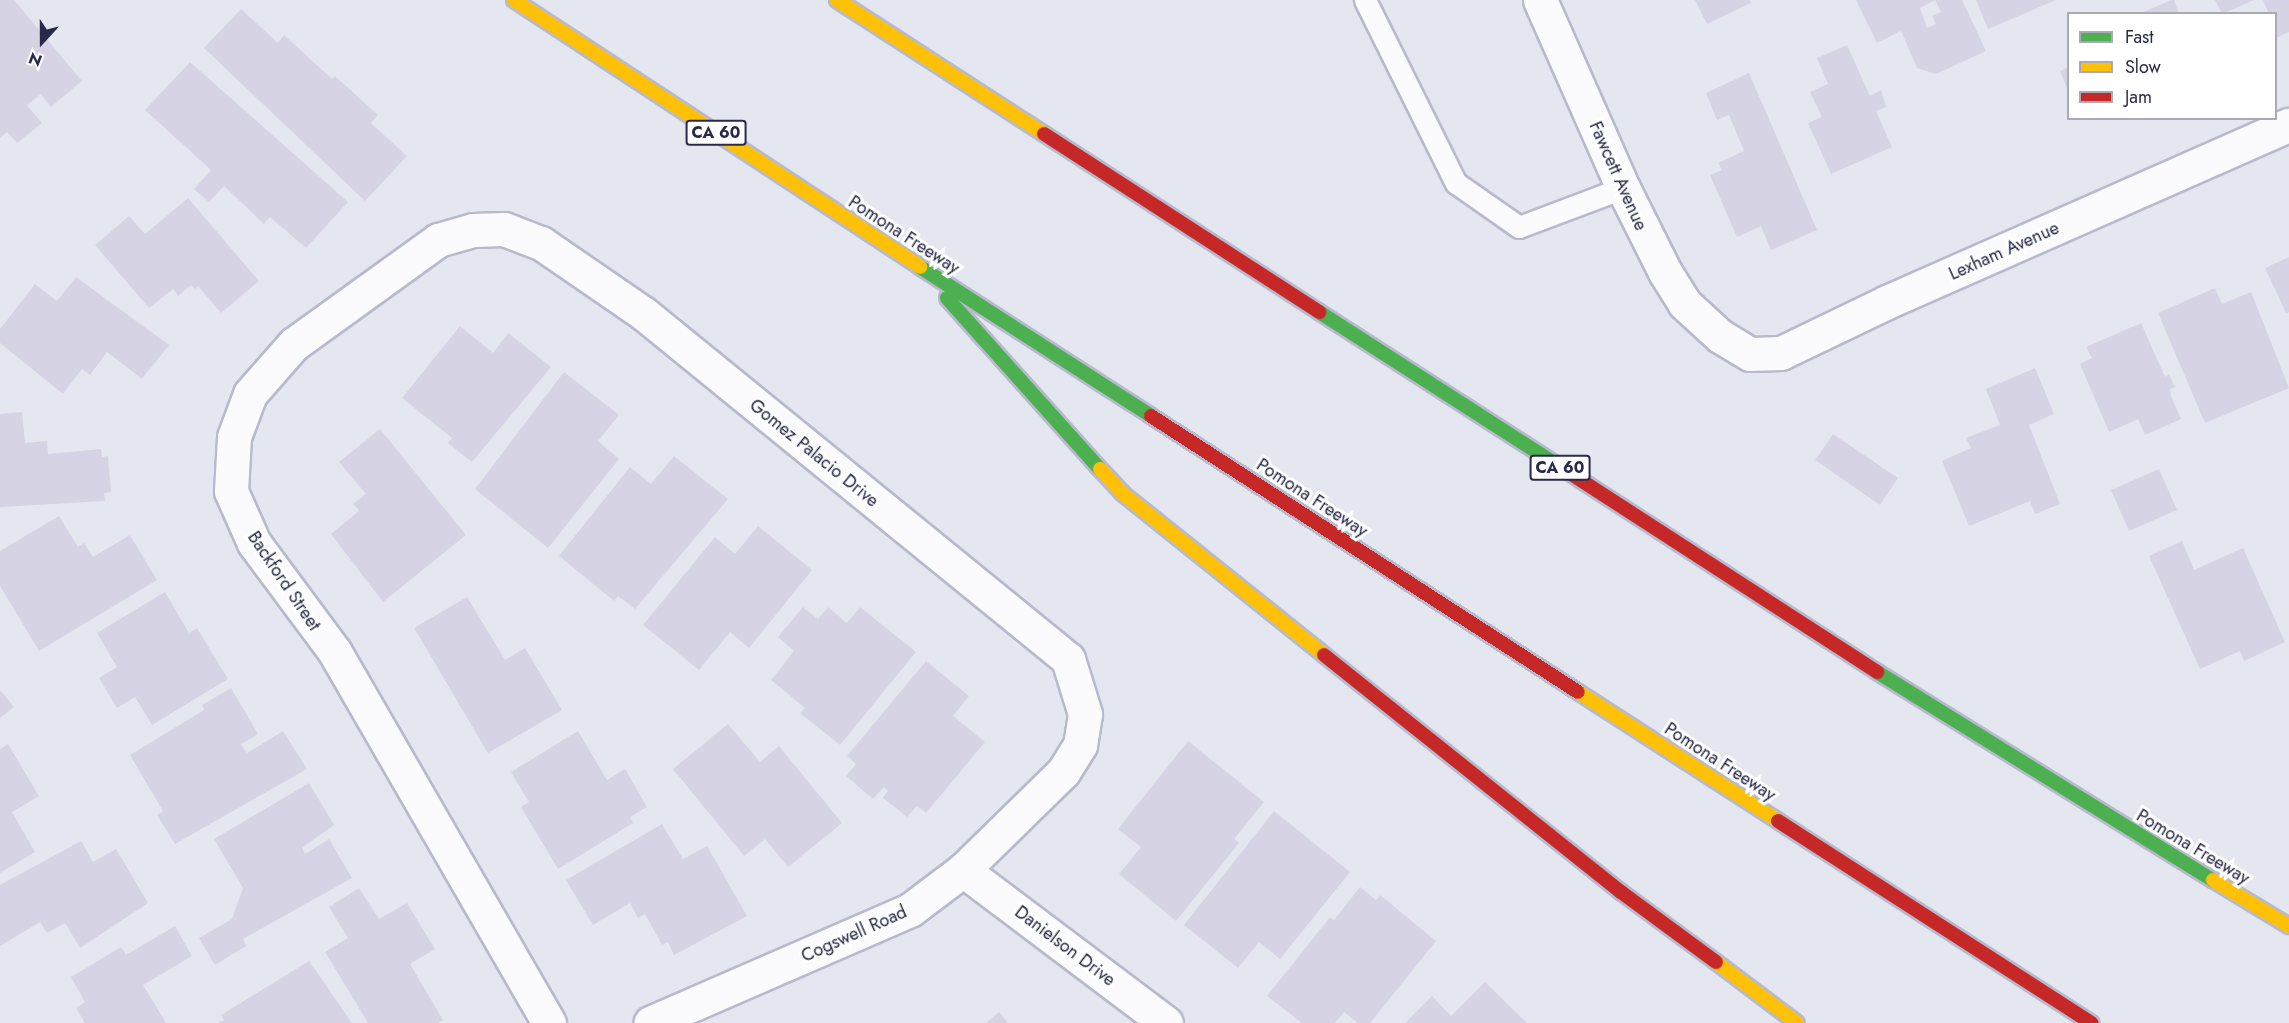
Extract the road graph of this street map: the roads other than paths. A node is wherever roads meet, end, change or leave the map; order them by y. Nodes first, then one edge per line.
1 (514, 0) edge
2 (837, 0) edge
3 (1365, 0) edge
4 (1540, 0) edge
5 (2289, 125) edge
6 (1623, 188) junction
7 (504, 229) joint
8 (918, 266) junction
9 (1720, 336) joint
10 (1085, 714) joint
11 (963, 870) junction
12 (2289, 926) edge
13 (549, 1023) edge
14 (650, 1023) edge
15 (1166, 1023) edge
16 (1797, 1023) edge
17 (2092, 1023) edge

1 - 8 highway, Pomona Freeway / CA 60
2 - 12 highway, Pomona Freeway / CA 60
3 - 6 lane
4 - 6 street, Fawcett Avenue
5 - 9 street, Lexham Avenue
6 - 9 street, Fawcett Avenue
7 - 10 street, Gomez Palacio Drive
7 - 13 street, Backford Street
8 - 16 highway
8 - 17 highway, Pomona Freeway / CA 60
10 - 11 street, Cogswell Road
11 - 14 street, Cogswell Road
11 - 15 street, Danielson Drive

